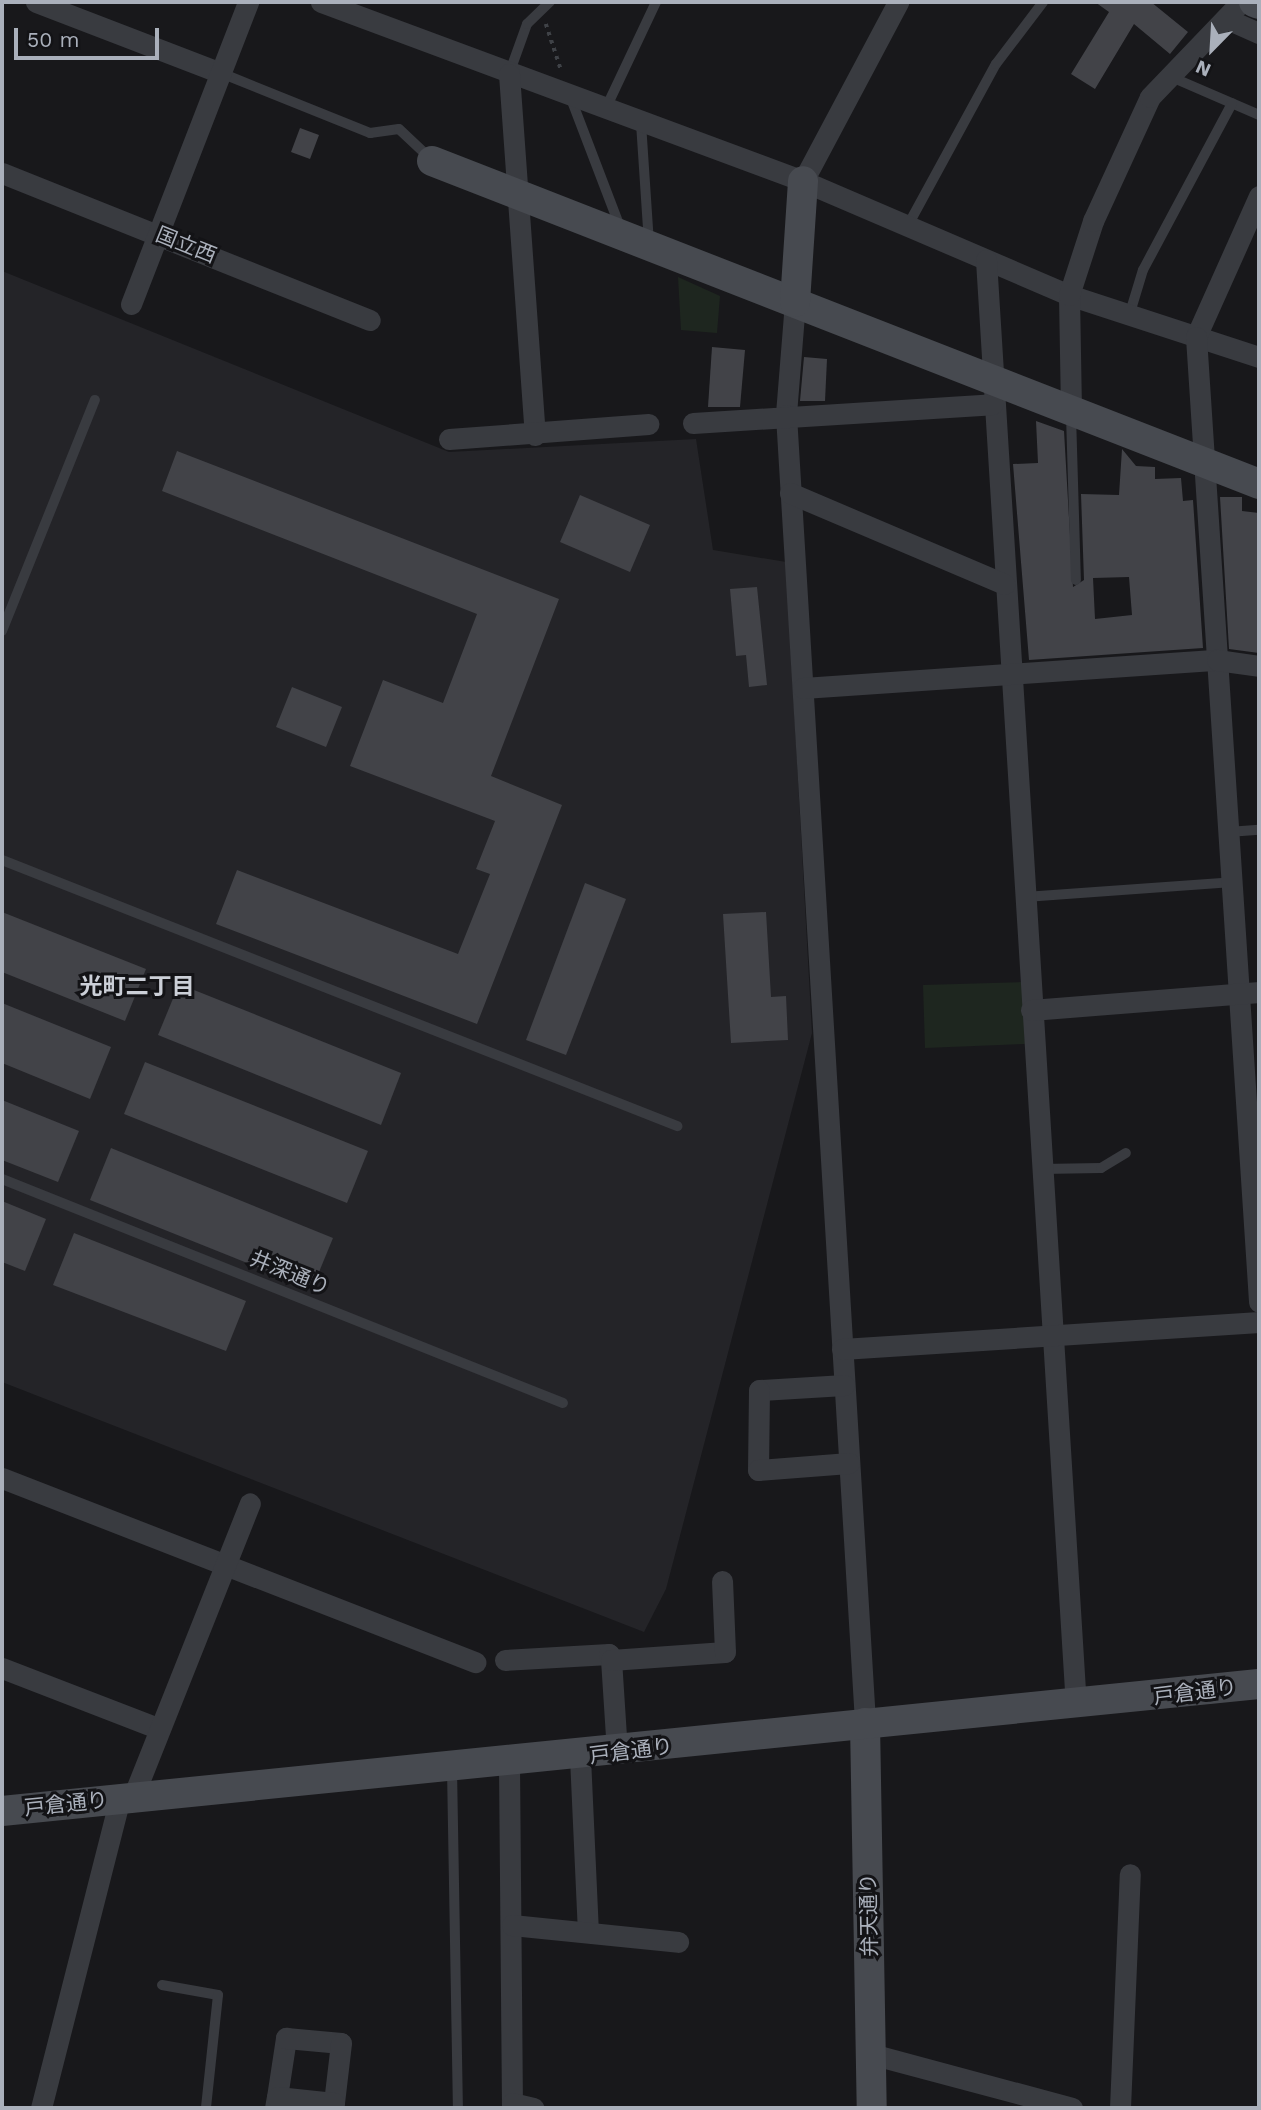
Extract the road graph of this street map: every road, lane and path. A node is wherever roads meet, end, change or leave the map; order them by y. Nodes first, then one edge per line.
1 (36, 2) edge
2 (248, 2) edge
3 (321, 2) edge
4 (656, 2) edge
5 (898, 2) edge
6 (1043, 2) edge
7 (1241, 2) edge
8 (1254, 2) edge
9 (1259, 4) edge
10 (546, 6) edge
11 (1227, 19) junction
12 (1259, 33) edge
13 (221, 74) junction
14 (509, 74) junction
15 (1166, 75) junction
16 (570, 96) junction
17 (1232, 103) junction
18 (605, 110) junction
19 (1259, 115) edge
20 (641, 123) junction
21 (432, 161) joint
22 (2, 173) edge
23 (803, 181) junction
24 (517, 194) junction
25 (1259, 196) edge
26 (907, 228) junction
27 (158, 233) junction
28 (636, 240) junction
29 (986, 260) junction
30 (1069, 295) junction
31 (795, 302) junction
32 (131, 304) dead end
33 (1129, 316) junction
34 (370, 320) dead end
35 (1196, 337) junction
36 (1259, 357) edge
37 (991, 391) junction
38 (95, 400) dead end
39 (1071, 410) junction
40 (786, 415) junction
41 (693, 423) dead end
42 (648, 424) dead end
43 (535, 435) junction
44 (449, 439) dead end
45 (1205, 462) junction
46 (1259, 484) edge
47 (790, 493) junction
48 (1076, 580) dead end
49 (1004, 584) junction
50 (2, 631) edge
51 (1217, 660) junction
52 (1259, 666) edge
53 (1010, 677) junction
54 (803, 688) junction
55 (1259, 830) edge
56 (1228, 832) junction
57 (2, 860) edge
58 (1231, 882) junction
59 (1024, 897) junction
60 (1249, 993) edge
61 (1031, 1010) junction
62 (677, 1126) dead end
63 (1126, 1153) dead end
64 (1042, 1169) junction
65 (2, 1180) edge
66 (1259, 1303) edge
67 (1259, 1322) edge
68 (1052, 1336) junction
69 (842, 1349) junction
70 (844, 1385) junction
71 (563, 1403) dead end
72 (849, 1464) junction
73 (2, 1478) edge
74 (250, 1503) dead end
75 (225, 1566) junction
76 (722, 1581) dead end
77 (505, 1660) dead end
78 (611, 1660) junction
79 (475, 1662) dead end
80 (2, 1668) edge
81 (1259, 1684) edge
82 (1076, 1705) junction
83 (864, 1723) junction
84 (160, 1729) junction
85 (617, 1752) junction
86 (580, 1757) junction
87 (509, 1764) junction
88 (452, 1769) junction
89 (127, 1798) junction
90 (2, 1811) edge
91 (1130, 1874) dead end
92 (512, 1925) junction
93 (589, 1932) junction
94 (678, 1942) dead end
95 (162, 1985) dead end
96 (871, 2054) junction
97 (512, 2105) edge
98 (41, 2108) edge
99 (206, 2108) edge
100 (458, 2108) edge
101 (533, 2108) edge
102 (872, 2108) edge
103 (1072, 2108) edge
104 (1120, 2108) edge

1 - 13 street
2 - 13 street
3 - 14 street
4 - 18 lane
5 - 23 street
6 - 26 lane
7 - 11 street
8 - 9 street
10 - 14 lane
10 - 16 path
11 - 12 street
11 - 15 street
13 - 21 lane
13 - 27 street
14 - 16 street
14 - 24 street
15 - 17 lane
15 - 30 street
16 - 18 street
16 - 28 lane
17 - 19 lane
17 - 33 lane
18 - 20 street
20 - 23 street
20 - 28 lane
21 - 24 street
22 - 27 street, 国立西
23 - 26 street
23 - 31 street
24 - 28 street
24 - 43 street
25 - 35 street
26 - 29 street
27 - 32 street
27 - 34 street, 国立西
28 - 31 street
29 - 30 street
29 - 37 street
30 - 33 street
30 - 39 street
31 - 37 street
31 - 40 street
33 - 35 street
35 - 36 street
35 - 45 street
37 - 39 street
37 - 40 street
37 - 49 street
38 - 50 lane
39 - 45 street
39 - 48 lane
40 - 41 street
40 - 47 street
42 - 43 street
43 - 44 street
45 - 46 street
45 - 51 street
47 - 49 street
47 - 54 street
49 - 53 street
51 - 52 street
51 - 53 street
51 - 56 street
53 - 54 street
53 - 59 street
54 - 69 street
55 - 56 lane
56 - 58 street
57 - 62 lane
58 - 59 lane
58 - 60 street
59 - 61 street
60 - 61 street
60 - 66 street
61 - 64 street
63 - 64 lane
64 - 68 street
65 - 71 lane, 井深通り
67 - 68 street
68 - 69 street
68 - 82 street
69 - 70 street
70 - 72 street
70 - 72 street
72 - 83 street
73 - 75 street
74 - 75 street
75 - 79 street
75 - 84 street
76 - 78 street
77 - 78 street
78 - 85 street
80 - 84 street
81 - 82 street, 戸倉通り
82 - 83 street, 戸倉通り
83 - 85 street, 戸倉通り
83 - 96 street, 弁天通り
84 - 89 street
85 - 86 street, 戸倉通り
86 - 87 street, 戸倉通り
86 - 93 street
87 - 88 street, 戸倉通り
87 - 92 street
88 - 89 street, 戸倉通り
88 - 100 lane
89 - 90 street, 戸倉通り
89 - 98 street
91 - 104 street
92 - 93 street
92 - 97 street
93 - 94 street
95 - 99 lane
96 - 102 street, 弁天通り
96 - 103 street
97 - 101 street

